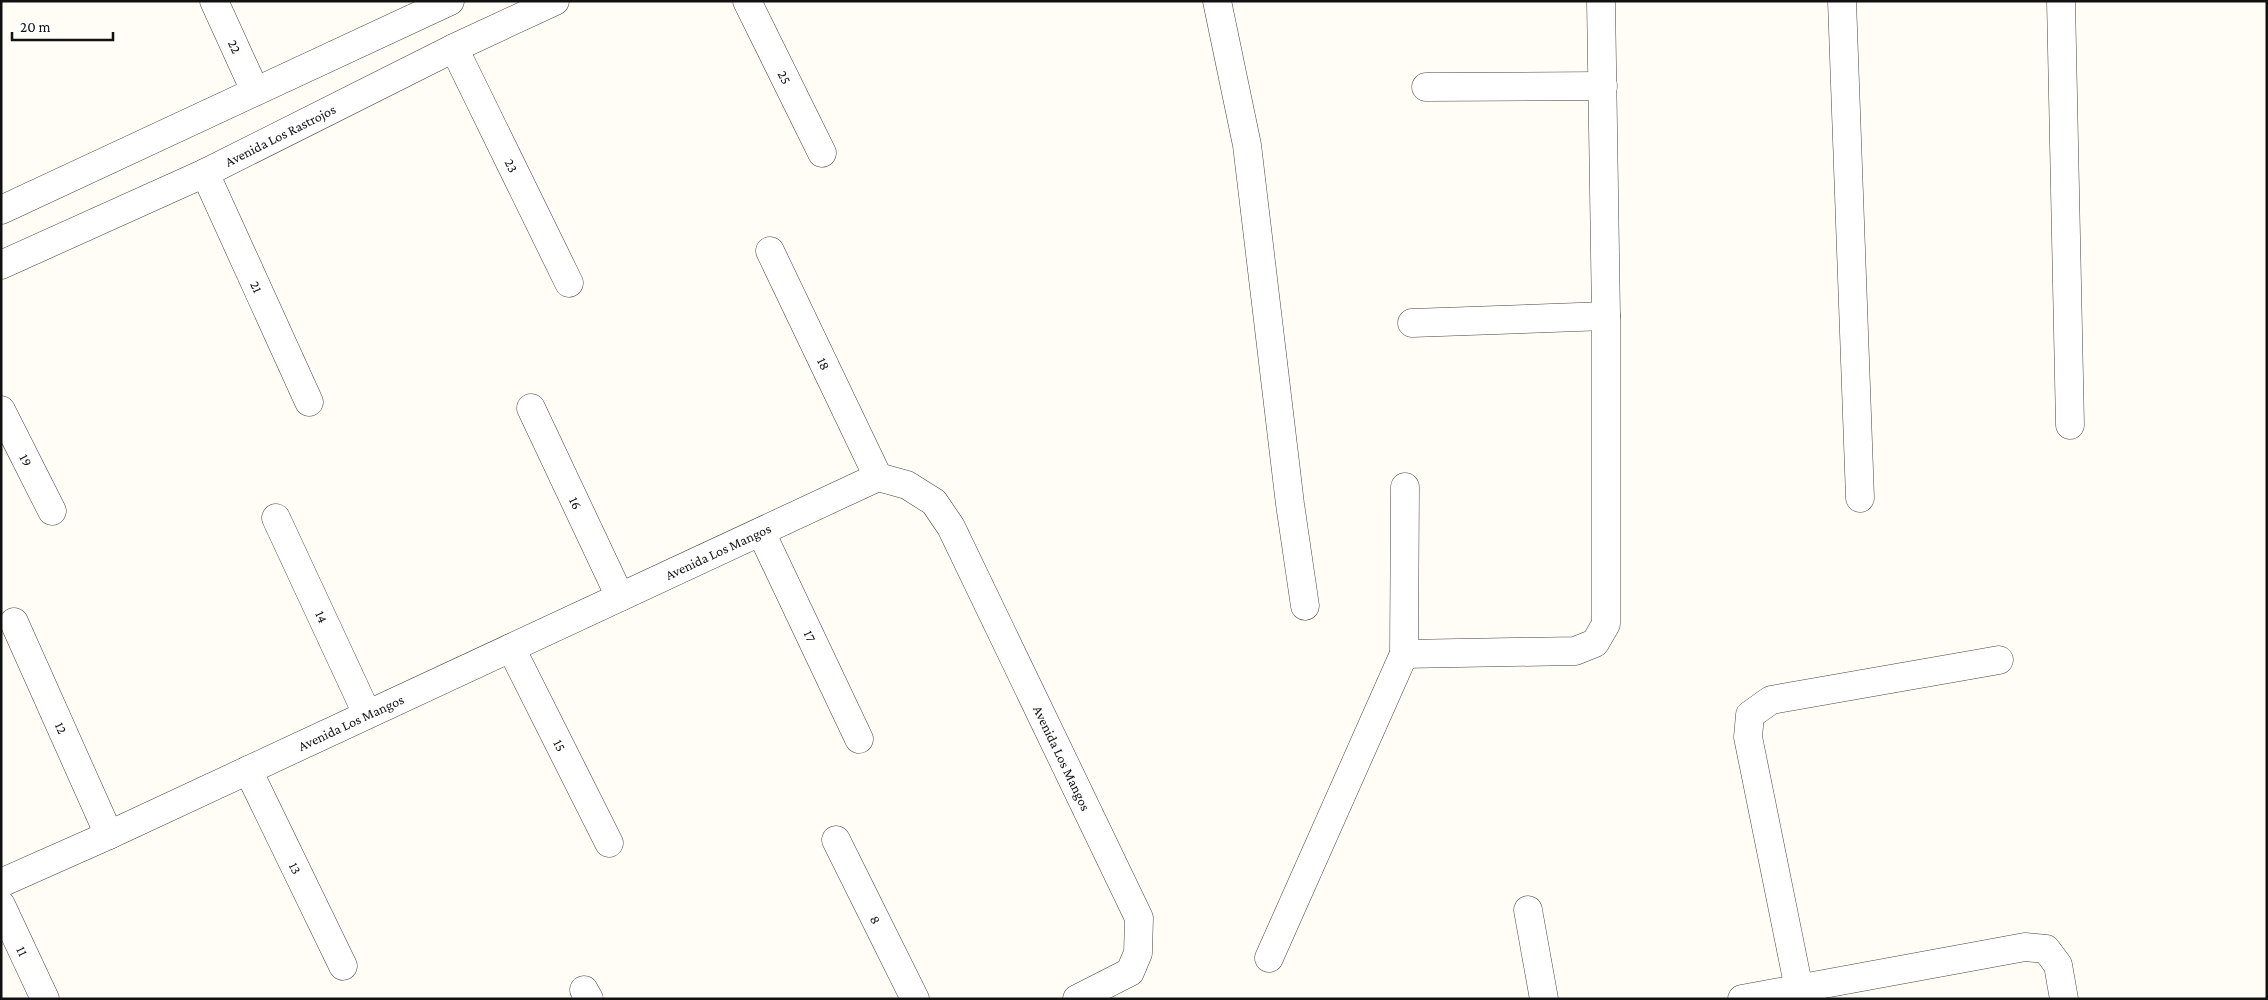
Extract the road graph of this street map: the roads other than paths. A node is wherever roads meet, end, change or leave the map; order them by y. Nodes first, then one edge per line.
1 (214, 1) edge
2 (450, 1) edge
3 (555, 1) edge
4 (747, 1) edge
5 (1217, 1) edge
6 (1601, 1) edge
7 (1842, 1) edge
8 (2061, 1) edge
9 (454, 48) junction
10 (1603, 86) junction
11 (1426, 87) dead end
12 (255, 91) junction
13 (822, 153) dead end
14 (205, 173) junction
15 (1, 210) edge
16 (770, 251) dead end
17 (1, 266) edge
18 (569, 283) dead end
19 (1606, 316) junction
20 (1412, 322) dead end
21 (309, 402) dead end
22 (531, 408) dead end
23 (1, 410) edge
24 (2070, 425) dead end
25 (878, 477) junction
26 (1404, 487) dead end
27 (1860, 498) dead end
28 (52, 512) dead end
29 (276, 518) dead end
30 (761, 532) junction
31 (620, 597) junction
32 (1305, 606) dead end
33 (14, 622) dead end
34 (511, 648) junction
35 (1404, 654) junction
36 (1999, 660) dead end
37 (367, 714) junction
38 (859, 739) dead end
39 (248, 770) junction
40 (110, 834) junction
41 (836, 840) dead end
42 (609, 843) dead end
43 (1, 883) edge
44 (1, 904) edge
45 (1528, 910) dead end
46 (1269, 958) dead end
47 (343, 966) dead end
48 (1800, 994) edge
49 (45, 999) edge
50 (915, 999) edge
51 (1077, 999) edge
52 (1544, 999) edge
53 (1742, 999) edge
54 (2064, 999) edge

1 - 12 street, 22
2 - 12 street
3 - 9 street, Avenida Los Rastrojos
4 - 13 street, 25
5 - 32 street
6 - 10 street
7 - 27 street
8 - 24 street
9 - 14 street, Avenida Los Rastrojos
9 - 18 street, 23
10 - 11 street
10 - 19 street
12 - 15 street
14 - 17 street, Avenida Los Rastrojos
14 - 21 street, 21
16 - 25 street, 18
19 - 20 street
19 - 35 street
22 - 31 street, 16
23 - 28 street, 19
25 - 30 street, Avenida Los Mangos
25 - 51 street, Avenida Los Mangos
26 - 35 street
29 - 37 street, 14
30 - 31 street, Avenida Los Mangos
30 - 38 street, 17
31 - 34 street, Avenida Los Mangos
33 - 40 street, 12
34 - 37 street, Avenida Los Mangos
34 - 42 street, 15
35 - 46 street
36 - 48 street
37 - 39 street, Avenida Los Mangos
39 - 40 street, Avenida Los Mangos
39 - 47 street, 13
40 - 43 street, Avenida Los Mangos
41 - 50 street, 8
44 - 49 street, 11
45 - 52 street
48 - 53 street
48 - 54 street

